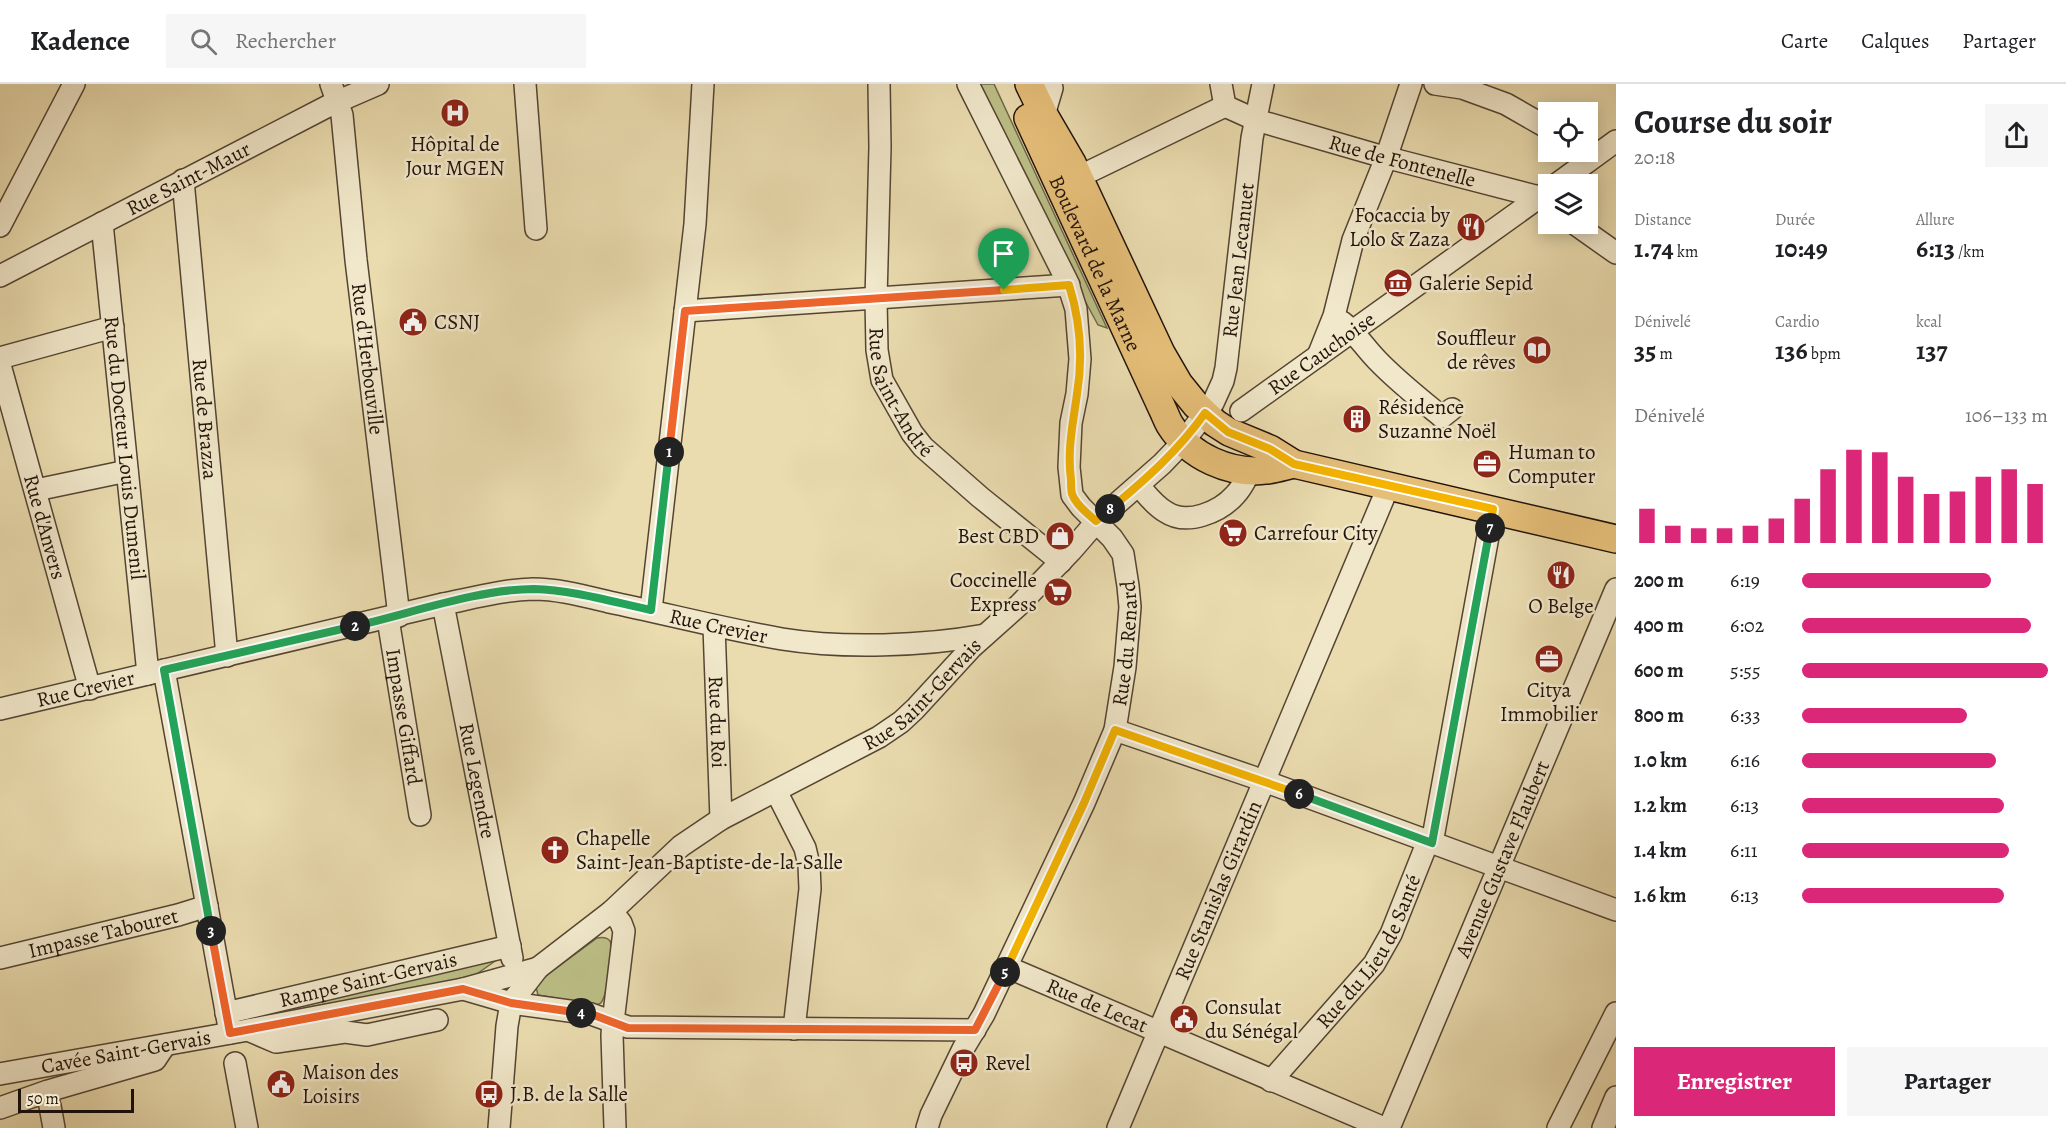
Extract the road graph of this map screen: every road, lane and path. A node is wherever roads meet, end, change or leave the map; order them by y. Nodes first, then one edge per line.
1 (74, 84) edge
2 (378, 84) edge
3 (525, 84) edge
4 (703, 84) edge
5 (879, 84) edge
6 (968, 84) edge
7 (1012, 84) edge
8 (1221, 84) edge
9 (1263, 84) edge
10 (1411, 84) edge
11 (1435, 84) edge
12 (1044, 85) edge
13 (334, 93) edge
14 (1225, 106) junction
15 (1257, 120) junction
16 (1538, 122) edge
17 (1616, 141) edge
18 (1598, 149) edge
19 (1386, 158) junction
20 (1578, 162) edge
21 (1566, 174) edge
22 (183, 180) junction
23 (1070, 182) junction
24 (1538, 195) edge
25 (1538, 202) edge
26 (102, 223) junction
27 (0, 226) edge
28 (536, 229) dead end
29 (1590, 234) edge
30 (1616, 252) edge
31 (0, 276) edge
32 (1069, 285) junction
33 (876, 299) junction
34 (685, 311) junction
35 (1334, 316) junction
36 (113, 327) junction
37 (1353, 331) junction
38 (1318, 357) junction
39 (0, 358) edge
40 (0, 366) edge
41 (1452, 410) dead end
42 (1241, 411) dead end
43 (1194, 428) junction
44 (1294, 464) junction
45 (127, 471) junction
46 (1250, 471) junction
47 (1389, 485) junction
48 (1138, 486) junction
49 (36, 490) junction
50 (1493, 509) junction
51 (1096, 521) junction
52 (1616, 539) edge
53 (1061, 562) junction
54 (1616, 589) edge
55 (443, 604) junction
56 (651, 610) junction
57 (393, 617) junction
58 (714, 626) junction
59 (986, 635) junction
60 (226, 657) junction
61 (156, 672) junction
62 (90, 689) junction
63 (0, 709) edge
64 (1115, 730) junction
65 (1264, 781) junction
66 (776, 791) junction
67 (420, 815) dead end
68 (721, 819) junction
69 (1430, 842) junction
70 (1499, 868) junction
71 (207, 906) junction
72 (1616, 910) edge
73 (612, 911) junction
74 (511, 952) junction
75 (0, 958) edge
76 (1007, 967) junction
77 (538, 968) junction
78 (471, 986) junction
79 (511, 1003) junction
80 (1616, 1012) edge
81 (437, 1020) dead end
82 (613, 1022) junction
83 (235, 1026) junction
84 (794, 1029) junction
85 (975, 1030) junction
86 (1159, 1031) junction
87 (165, 1045) junction
88 (235, 1063) dead end
89 (0, 1074) edge
90 (1272, 1081) junction
91 (1616, 1097) edge
92 (50, 1106) dead end
93 (0, 1108) edge
94 (54, 1128) edge
95 (247, 1128) edge
96 (499, 1128) edge
97 (615, 1128) edge
98 (927, 1128) edge
99 (1118, 1128) edge
100 (1384, 1128) edge
101 (1389, 1128) edge
102 (1558, 1128) edge
103 (1603, 1128) edge

1 - 27 street
2 - 13 street, Rue Saint-Maur
3 - 28 street
4 - 34 street
5 - 33 street, Rue Saint-André
6 - 32 street, Rue du Renard
7 - 23 main road, Boulevard de la Marne
8 - 14 street
9 - 15 street, Rue Jean Lecanuet
10 - 19 street
11 - 16 street
12 - 23 main road, Boulevard de la Marne
13 - 22 street, Rue Saint-Maur
13 - 57 street, Rue d'Herbouville
14 - 15 street, Rue de Fontenelle
14 - 23 street
15 - 19 street, Rue de Fontenelle
15 - 43 street, Rue Jean Lecanuet
17 - 18 street
19 - 24 street, Rue de Fontenelle
19 - 35 street
20 - 21 street
22 - 26 street, Rue Saint-Maur
22 - 60 street, Rue de Brazza
23 - 43 main road, Boulevard de la Marne
23 - 43 main road, Boulevard de la Marne
25 - 37 street, Rue Cauchoise
26 - 31 street, Rue Saint-Maur
26 - 36 street, Rue du Docteur Louis Dumenil
29 - 30 street
32 - 33 street
32 - 51 street, Rue du Renard
33 - 34 street
33 - 53 street, Rue Saint-André
34 - 56 street
35 - 37 street
35 - 38 street
36 - 39 street
36 - 45 street, Rue du Docteur Louis Dumenil
37 - 38 street, Rue Cauchoise
37 - 41 street
38 - 42 street, Rue Cauchoise
40 - 49 street, Rue d'Anvers
43 - 44 main road
43 - 46 main road
43 - 48 street, Rue Saint-Gervais
44 - 46 main road
44 - 47 main road
45 - 49 street
45 - 61 street, Rue du Docteur Louis Dumenil
46 - 48 street
47 - 50 main road
47 - 65 street, Rue Stanislas Girardin
48 - 51 street, Rue Saint-Gervais
49 - 62 street, Rue d'Anvers
50 - 52 main road
50 - 69 street, Rue du Lieu de Santé
51 - 53 street, Rue Saint-Gervais
51 - 64 street, Rue du Renard
53 - 59 street, Rue Saint-Gervais
54 - 70 street, Avenue Gustave Flaubert
55 - 56 street, Rue Crevier
55 - 57 street, Rue Crevier
55 - 74 street, Rue Legendre
56 - 58 street, Rue Crevier
57 - 60 street, Rue Crevier
57 - 67 street, Impasse Giffard
58 - 59 street, Rue Crevier
58 - 68 street, Rue du Roi
59 - 66 street, Rue Saint-Gervais
60 - 61 street, Rue Crevier
61 - 62 street, Rue Crevier
61 - 71 street, Rue du Docteur Louis Dumenil
62 - 63 street, Rue Crevier
64 - 65 street
64 - 76 street, Rue du Renard
65 - 69 street
65 - 86 street, Rue Stanislas Girardin
66 - 68 street, Rue Saint-Gervais
66 - 84 street
68 - 73 street, Rue Saint-Gervais
69 - 70 street
69 - 90 street, Rue du Lieu de Santé
70 - 72 street
70 - 101 street, Avenue Gustave Flaubert
71 - 75 street, Impasse Tabouret
71 - 83 street, Rue du Docteur Louis Dumenil
73 - 77 street, Rue Saint-Gervais
73 - 82 street
74 - 78 street
74 - 83 street, Rampe Saint-Gervais
76 - 85 street, Rue du Renard
76 - 86 street, Rue de Lecat
77 - 78 street, Cavée Saint-Gervais
77 - 79 street
78 - 79 street, Cavée Saint-Gervais
78 - 83 street, Cavée Saint-Gervais
79 - 82 street, Cavée Saint-Gervais
79 - 96 street
80 - 102 street
81 - 83 street, Rampe Saint-Gervais
82 - 84 street, Cavée Saint-Gervais
82 - 97 street
83 - 87 street, Cavée Saint-Gervais
84 - 85 street, Cavée Saint-Gervais
85 - 98 street, Rue du Renard
86 - 90 street, Rue de Lecat
86 - 99 street, Rue Stanislas Girardin
87 - 89 street, Cavée Saint-Gervais
87 - 93 street
88 - 95 street
90 - 100 street, Rue de Lecat
91 - 103 street
92 - 94 street

